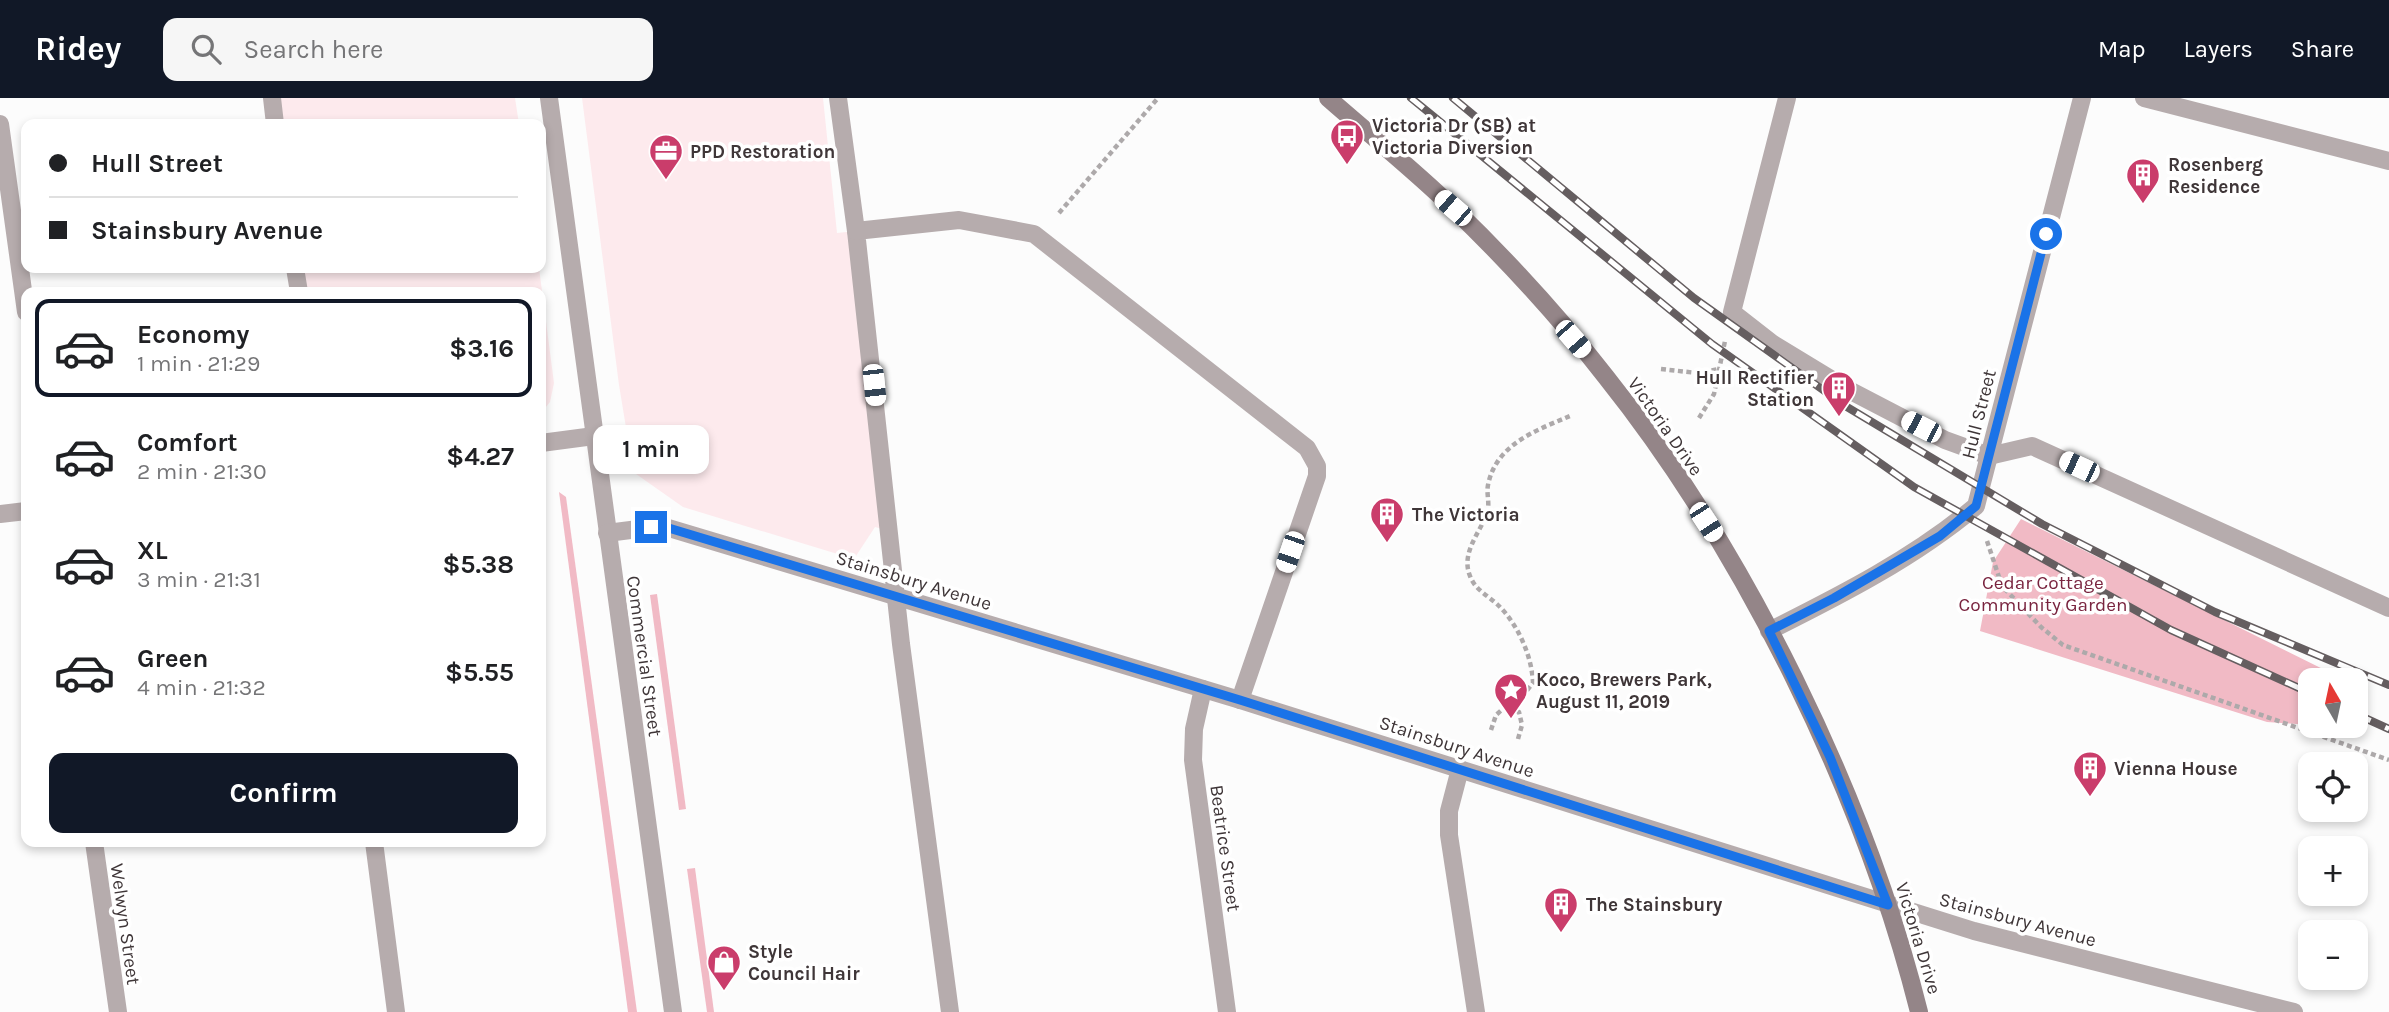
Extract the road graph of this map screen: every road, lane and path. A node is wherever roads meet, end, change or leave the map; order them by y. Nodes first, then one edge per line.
1 (272, 98) edge
2 (549, 98) edge
3 (838, 98) edge
4 (1158, 98) edge
5 (1328, 98) edge
6 (1787, 98) edge
7 (2082, 98) edge
8 (2144, 98) edge
9 (274, 119) edge
10 (0, 124) edge
11 (2389, 161) edge
12 (1059, 213) dead end
13 (856, 231) junction
14 (23, 287) edge
15 (1721, 357) dead end
16 (1661, 369) dead end
17 (1719, 369) junction
18 (1570, 415) dead end
19 (1699, 418) dead end
20 (594, 436) junction
21 (546, 442) edge
22 (1989, 456) junction
23 (21, 512) edge
24 (0, 514) edge
25 (607, 533) junction
26 (1987, 541) dead end
27 (897, 597) junction
28 (2389, 608) edge
29 (1769, 631) junction
30 (1203, 689) junction
31 (1240, 700) junction
32 (1512, 709) junction
33 (1492, 730) dead end
34 (1518, 739) dead end
35 (2389, 760) edge
36 (1461, 769) junction
37 (95, 847) edge
38 (374, 847) edge
39 (1888, 905) junction
40 (2232, 1005) edge
41 (118, 1012) edge
42 (396, 1012) edge
43 (673, 1012) edge
44 (950, 1012) edge
45 (1227, 1012) edge
46 (1476, 1012) edge
47 (1919, 1012) edge
48 (2294, 1012) edge

1 - 9 street
2 - 20 street, Commercial Street
3 - 13 street
4 - 12 path
5 - 29 street, Victoria Drive
6 - 22 street
7 - 22 street, Hull Street
8 - 11 street
10 - 14 street
13 - 27 street
13 - 31 street
15 - 17 path
16 - 17 path
17 - 19 path
18 - 32 path
20 - 21 street
20 - 25 street, Commercial Street
22 - 28 street
22 - 29 street, Hull Street
23 - 24 street
25 - 27 street, Stainsbury Avenue
25 - 43 street, Commercial Street
26 - 35 path
27 - 30 street, Stainsbury Avenue
27 - 44 street
29 - 39 street, Victoria Drive
30 - 31 street, Stainsbury Avenue
30 - 45 street, Beatrice Street
31 - 36 street, Stainsbury Avenue
32 - 33 path
32 - 34 path
36 - 39 street, Stainsbury Avenue
36 - 46 street
37 - 41 street, Welwyn Street
38 - 42 street
39 - 40 street, Stainsbury Avenue
39 - 47 street, Victoria Drive
40 - 48 street, Stainsbury Avenue

